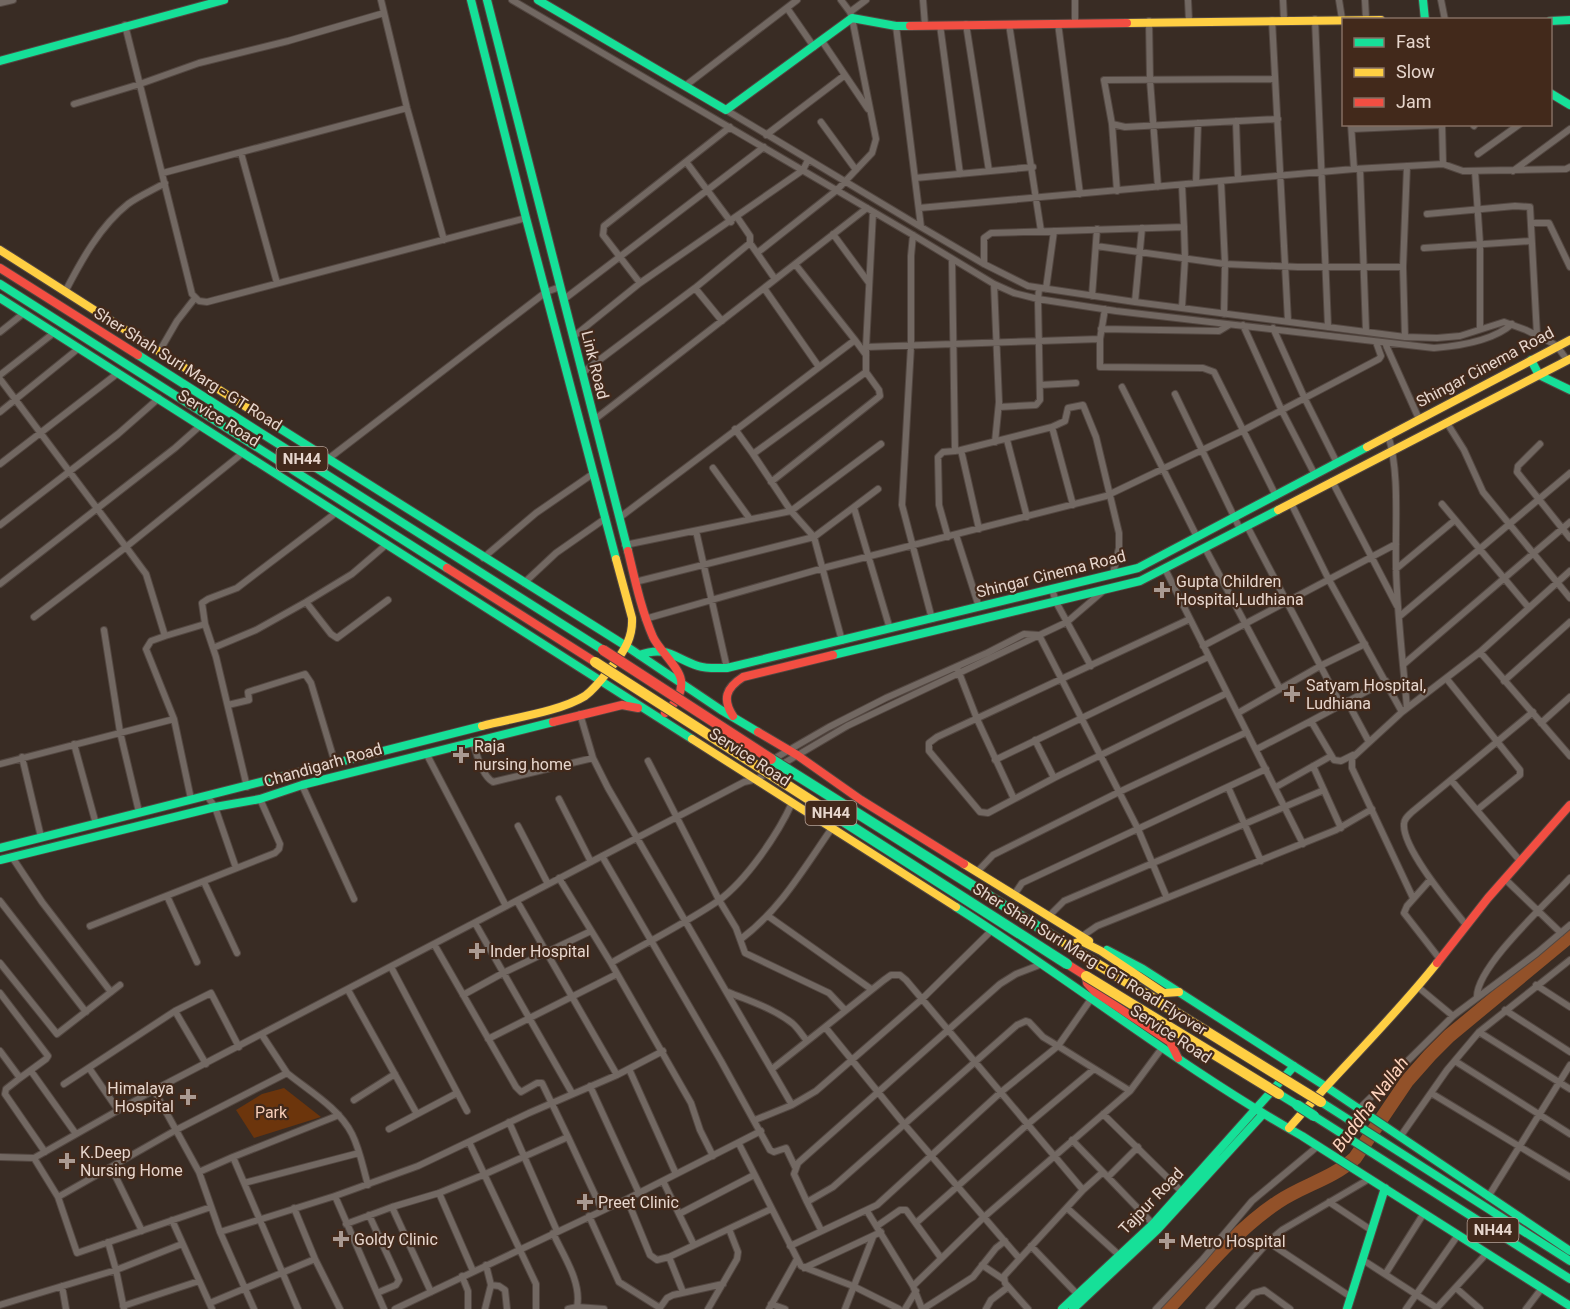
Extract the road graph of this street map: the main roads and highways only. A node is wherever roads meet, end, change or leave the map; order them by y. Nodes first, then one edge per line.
1 (224, 0) edge
2 (471, 0) edge
3 (487, 0) edge
4 (538, 0) edge
5 (1423, 0) edge
6 (1425, 18) edge
7 (1342, 19) edge
8 (1570, 20) edge
9 (1552, 21) edge
10 (0, 59) edge
11 (1558, 98) edge
12 (1570, 105) edge
13 (0, 250) edge
14 (0, 268) edge
15 (0, 284) edge
16 (0, 298) edge
17 (1570, 340) edge
18 (1569, 359) edge
19 (1531, 360) junction
20 (1539, 375) junction
21 (1570, 390) edge
22 (626, 646) junction
23 (660, 649) junction
24 (603, 650) joint
25 (639, 655) junction
26 (595, 662) joint
27 (600, 680) junction
28 (682, 684) junction
29 (653, 714) junction
30 (733, 716) junction
31 (1570, 805) edge
32 (0, 848) edge
33 (0, 860) edge
34 (1068, 946) junction
35 (1086, 976) junction
36 (1179, 992) junction
37 (1178, 1058) junction
38 (1294, 1066) junction
39 (1325, 1086) junction
40 (1260, 1112) junction
41 (1289, 1128) junction
42 (1385, 1188) junction
43 (1570, 1251) edge
44 (1570, 1261) edge
45 (1570, 1279) edge
46 (1570, 1306) edge
47 (1062, 1309) edge
48 (1073, 1309) edge
49 (1347, 1309) edge

1 - 10 main road
2 - 22 main road, Link Road
3 - 23 main road, Link Road
4 - 7 main road
5 - 6 main road
8 - 9 main road
11 - 12 main road
13 - 22 main road, Service Road
14 - 24 main road, Sher Shah Suri Marg - GT Road / NH44
15 - 26 main road, Sher Shah Suri Marg - GT Road / NH44
16 - 27 main road, Service Road
17 - 19 main road, Shingar Cinema Road
18 - 20 main road, Shingar Cinema Road
19 - 20 main road
19 - 23 main road, Shingar Cinema Road
20 - 21 main road
20 - 30 main road, Shingar Cinema Road
22 - 25 main road, Service Road
22 - 27 main road, Link Road
23 - 25 main road
23 - 28 main road, Link Road
24 - 34 main road, Sher Shah Suri Marg - GT Road Flyover / NH44, bridge
25 - 28 main road, Service Road
26 - 35 main road, Sher Shah Suri Marg - GT Road Flyover / NH44, bridge
27 - 29 main road, Service Road
27 - 32 main road, Chandigarh Road
28 - 29 main road
28 - 30 main road, Service Road
29 - 33 main road, Chandigarh Road
29 - 37 main road, Service Road
30 - 36 main road, Service Road
31 - 39 main road
34 - 36 main road
34 - 44 main road, Sher Shah Suri Marg - GT Road Flyover / NH44, bridge
35 - 37 main road
35 - 45 main road, Sher Shah Suri Marg - GT Road Flyover / NH44, bridge
36 - 38 main road, Service Road
37 - 40 main road, Service Road
38 - 39 main road, Service Road
38 - 40 main road
39 - 41 main road
39 - 43 main road, Service Road
40 - 41 main road, Service Road
40 - 47 main road, Tajpur Road
40 - 48 main road, Tajpur Road
41 - 42 main road, Service Road
42 - 46 main road, Service Road
42 - 49 main road

